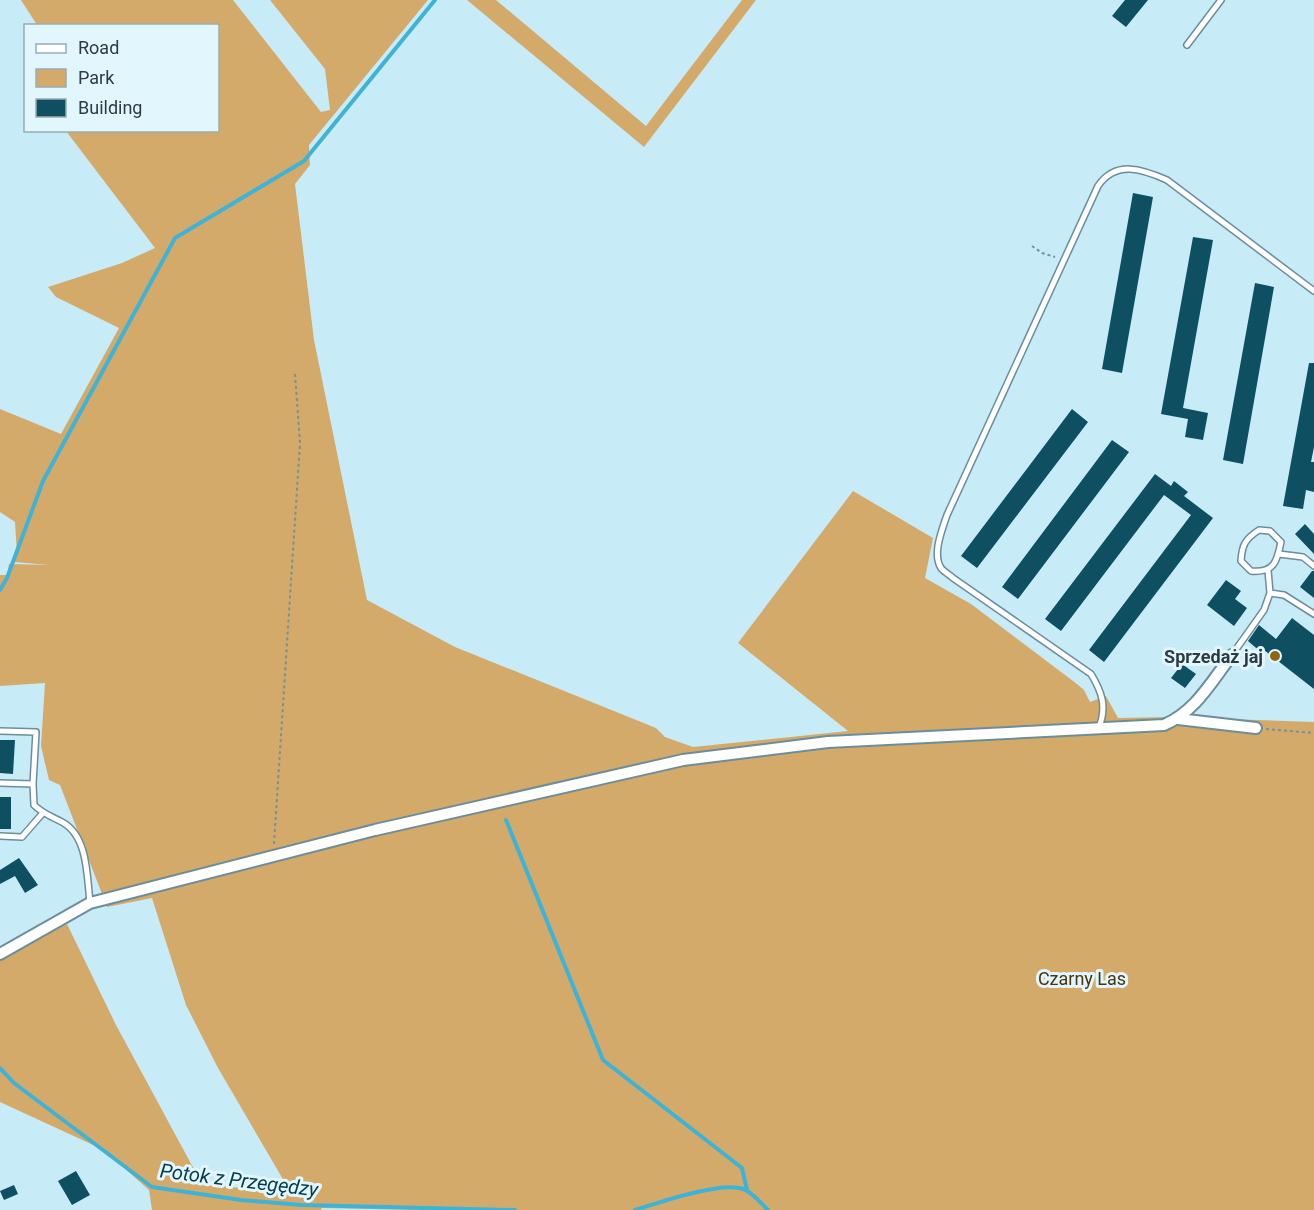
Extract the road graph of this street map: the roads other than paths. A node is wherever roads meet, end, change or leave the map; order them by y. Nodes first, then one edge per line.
1 (1221, 0) edge
2 (1187, 45) dead end
3 (1314, 291) edge
4 (1279, 554) junction
5 (1314, 566) edge
6 (1268, 570) junction
7 (1270, 593) junction
8 (1314, 614) edge
9 (1232, 655) joint
10 (1178, 719) junction
11 (1099, 727) junction
12 (1256, 728) road end
13 (0, 731) edge
14 (0, 783) edge
15 (33, 784) junction
16 (42, 814) junction
17 (0, 836) edge
18 (90, 903) junction
19 (0, 954) edge

1 - 2 lane
3 - 11 lane
4 - 5 lane
4 - 6 lane
4 - 6 lane
6 - 7 lane
7 - 8 lane
7 - 9 lane
9 - 10 street
10 - 11 street
10 - 12 street
11 - 18 street
13 - 15 lane
14 - 15 lane
15 - 16 lane
16 - 17 lane
16 - 18 lane
18 - 19 street

